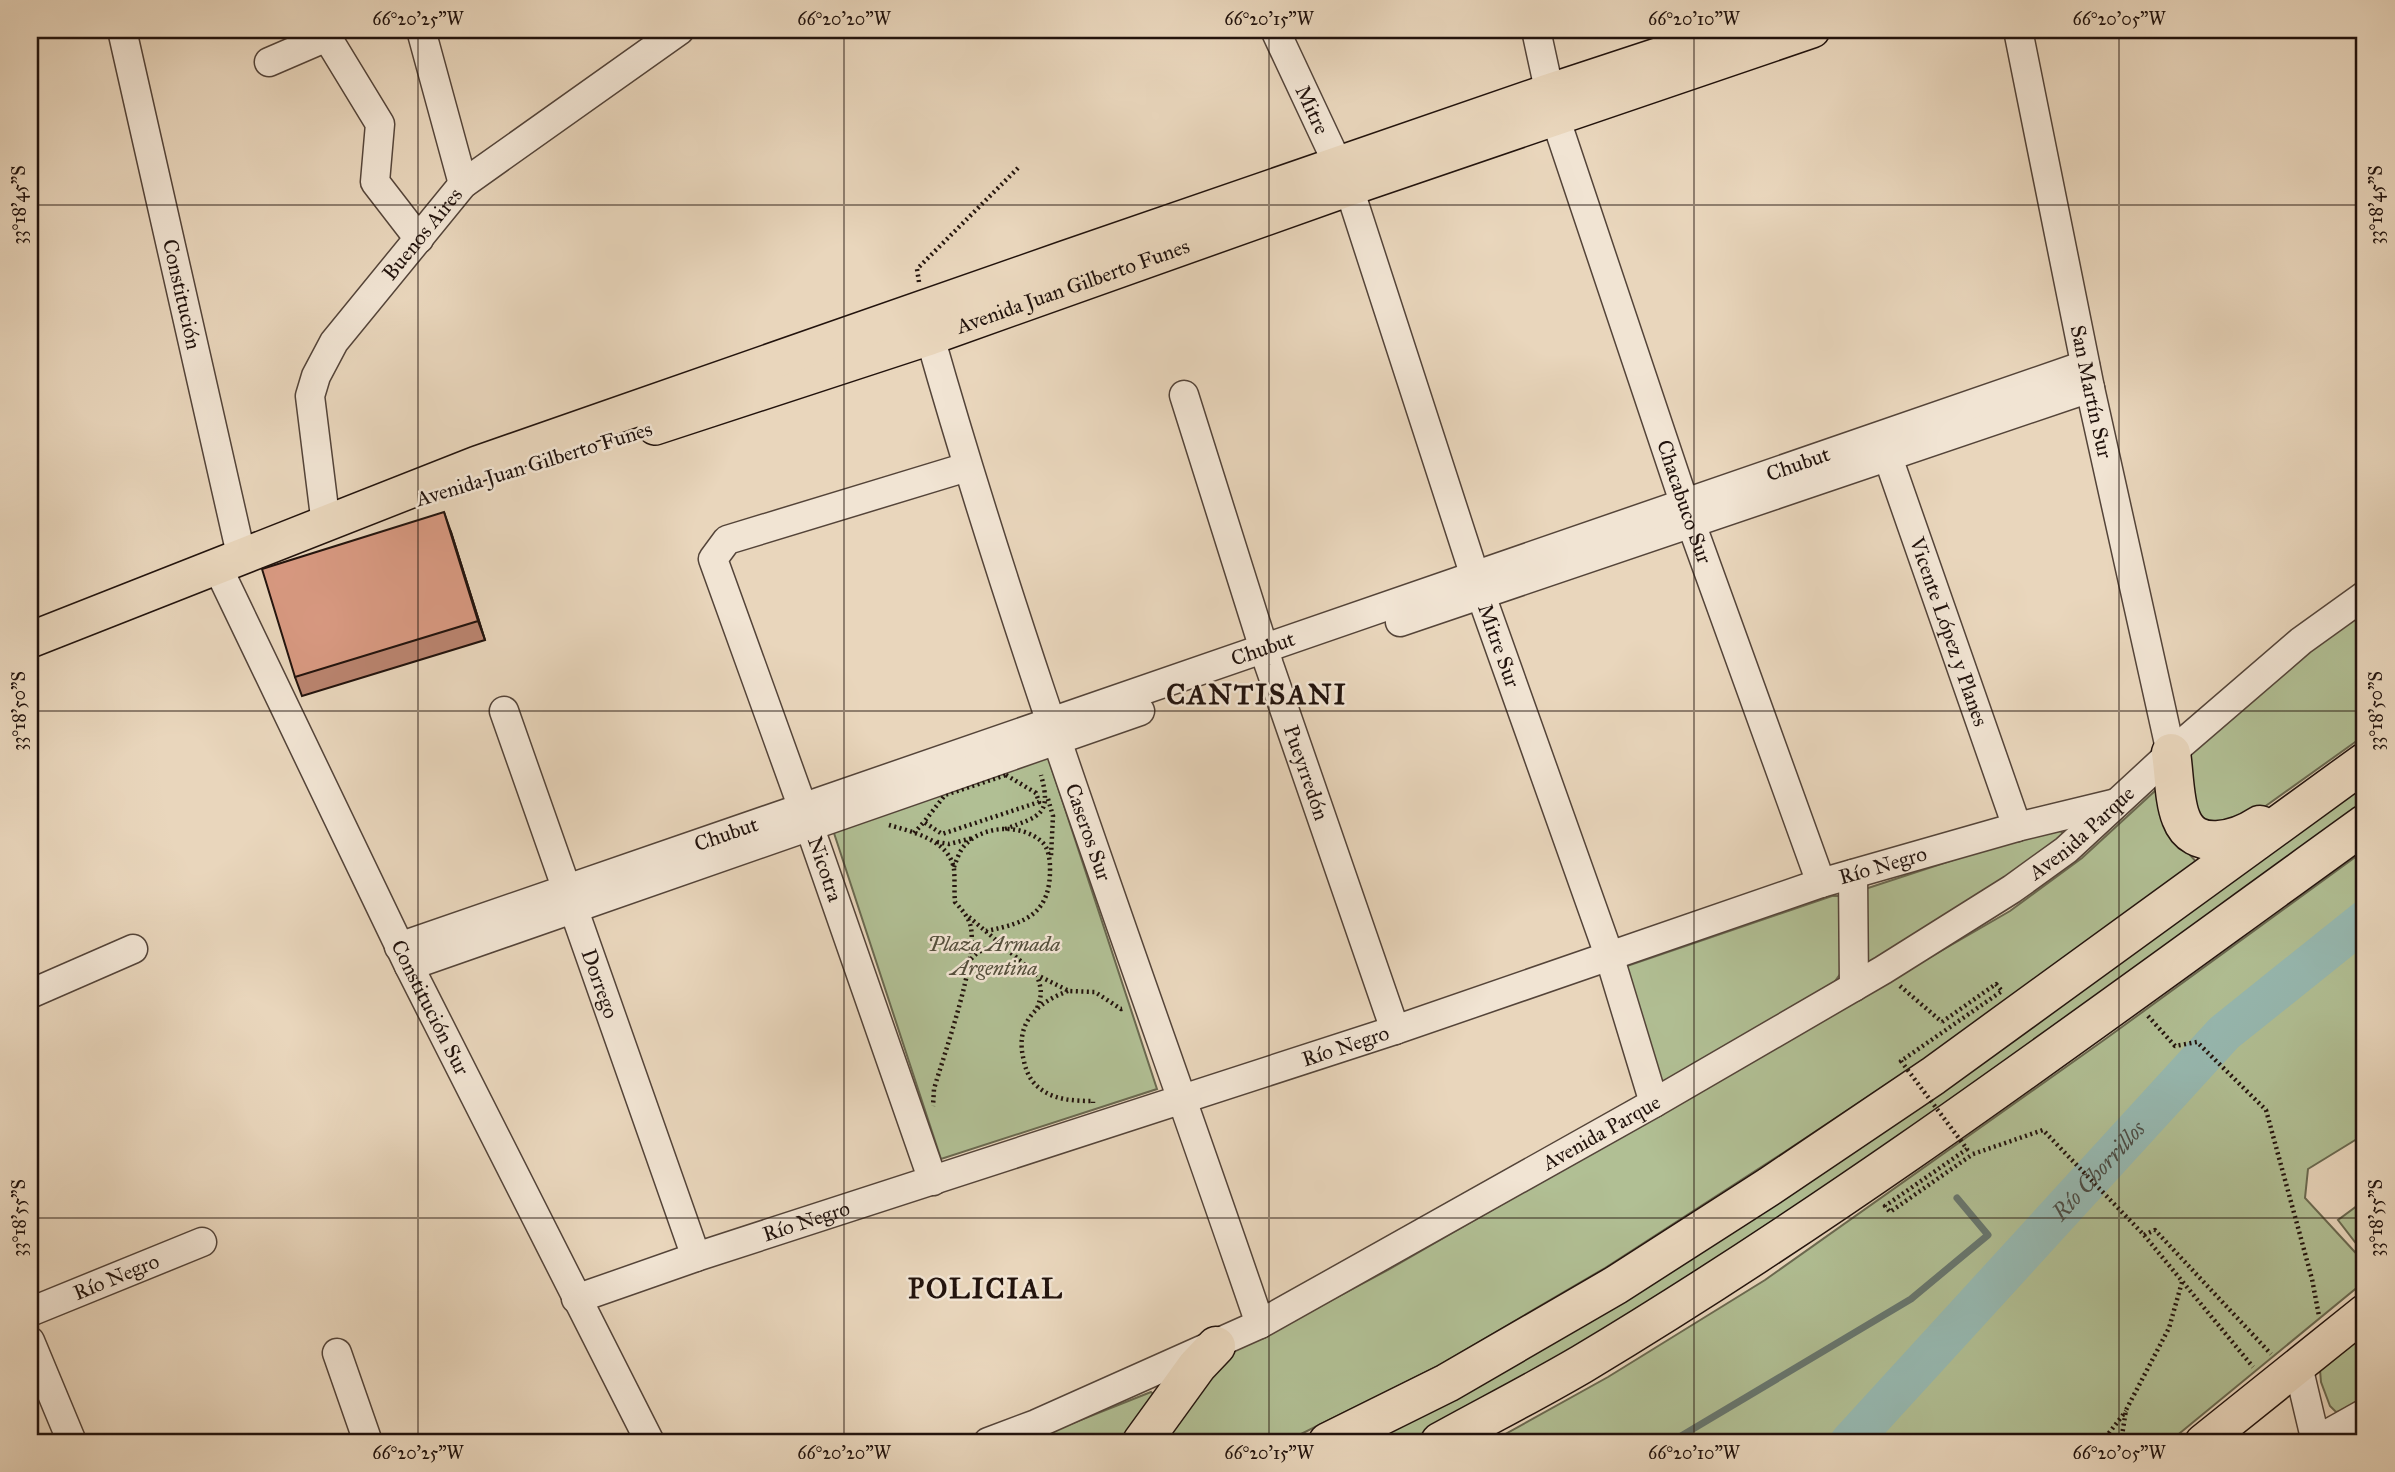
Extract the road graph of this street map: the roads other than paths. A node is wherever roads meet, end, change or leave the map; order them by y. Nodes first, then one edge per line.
1 (122, 30) edge
2 (421, 30) edge
3 (680, 30) edge
4 (1275, 30) edge
5 (1536, 30) edge
6 (1736, 30) edge
7 (1812, 30) edge
8 (2018, 30) edge
9 (642, 43) edge
10 (269, 62) dead end
11 (1552, 104) junction
12 (1344, 177) junction
13 (463, 184) junction
14 (419, 239) junction
15 (927, 322) junction
16 (2087, 377) junction
17 (1184, 395) dead end
18 (1884, 446) junction
19 (967, 467) junction
20 (1688, 513) junction
21 (326, 525) junction
22 (230, 563) junction
23 (1477, 585) junction
24 (2365, 595) edge
25 (30, 640) edge
26 (1266, 657) junction
27 (504, 711) dead end
28 (1057, 742) junction
29 (2171, 753) junction
30 (2365, 760) edge
31 (2119, 802) junction
32 (807, 818) junction
33 (2365, 824) edge
34 (2017, 827) junction
35 (1853, 874) junction
36 (1821, 883) junction
37 (570, 899) junction
38 (133, 949) dead end
39 (1609, 955) junction
40 (404, 956) junction
41 (1854, 987) junction
42 (30, 994) edge
43 (1395, 1030) junction
44 (1184, 1100) junction
45 (1654, 1103) junction
46 (933, 1181) junction
47 (202, 1242) dead end
48 (696, 1257) junction
49 (576, 1299) junction
50 (30, 1312) edge
51 (2365, 1312) edge
52 (1260, 1324) junction
53 (30, 1341) edge
54 (1216, 1346) junction
55 (337, 1353) dead end
56 (2295, 1368) junction
57 (2365, 1413) edge
58 (2315, 1441) edge
59 (72, 1442) edge
60 (368, 1442) edge
61 (650, 1442) edge
62 (988, 1442) edge
63 (1142, 1442) edge
64 (1328, 1442) edge
65 (1440, 1442) edge
66 (2203, 1442) edge

1 - 22 street, Constitución
2 - 13 street
3 - 9 street, Buenos Aires
4 - 12 street, Mitre
5 - 11 street, Chacabuco Sur
6 - 11 main road, Avenida Juan Gilberto Funes
7 - 11 main road, Avenida Juan Gilberto Funes
8 - 16 street, San Martín Sur
9 - 13 street, Buenos Aires
10 - 14 street
11 - 12 main road, Avenida Juan Gilberto Funes
11 - 20 street, Chacabuco Sur
12 - 15 main road, Avenida Juan Gilberto Funes
12 - 23 street, Mitre Sur
13 - 14 street, Buenos Aires
14 - 21 street, Buenos Aires
15 - 19 street, Caseros Sur
15 - 21 main road, Avenida Juan Gilberto Funes
16 - 18 street, Chubut
16 - 29 street, San Martín Sur
17 - 26 street, Pueyrredón
18 - 20 street, Chubut
18 - 34 street, Vicente López y Planes
19 - 28 street, Caseros Sur
19 - 32 street, Nicotra
20 - 23 street, Chubut
20 - 36 street, Chacabuco Sur
21 - 22 main road, Avenida Juan Gilberto Funes
22 - 25 main road, Avenida Juan Gilberto Funes
22 - 40 street, Constitución Sur
23 - 26 street, Chubut
23 - 39 street, Mitre Sur
24 - 29 street, Avenida Parque
26 - 28 street, Chubut
26 - 43 street, Pueyrredón
27 - 37 street, Dorrego
28 - 32 street, Chubut
28 - 32 street, Chubut
28 - 44 street, Caseros Sur
29 - 30 highway
29 - 31 street, Avenida Parque
30 - 64 highway
31 - 34 street, Río Negro
31 - 41 street, Avenida Parque
32 - 37 street, Chubut
32 - 46 street, Nicotra
33 - 65 highway
34 - 35 street, Río Negro
35 - 36 street, Río Negro
35 - 41 street
36 - 39 street, Río Negro
37 - 40 street, Chubut
37 - 48 street, Dorrego
38 - 42 street
39 - 43 street, Río Negro
39 - 45 street, Mitre Sur
40 - 49 street, Constitución Sur
41 - 45 street, Avenida Parque
43 - 44 street, Río Negro
44 - 46 street, Río Negro
44 - 52 street, Caseros Sur
45 - 52 street, Avenida Parque
46 - 48 street, Río Negro
47 - 50 street, Río Negro
48 - 49 street, Río Negro
49 - 61 street, Constitución Sur
51 - 56 main road
52 - 54 street, Avenida Parque
53 - 59 street
54 - 62 street, Avenida Parque
54 - 63 highway
55 - 60 street
56 - 58 street
56 - 66 main road
57 - 58 street

